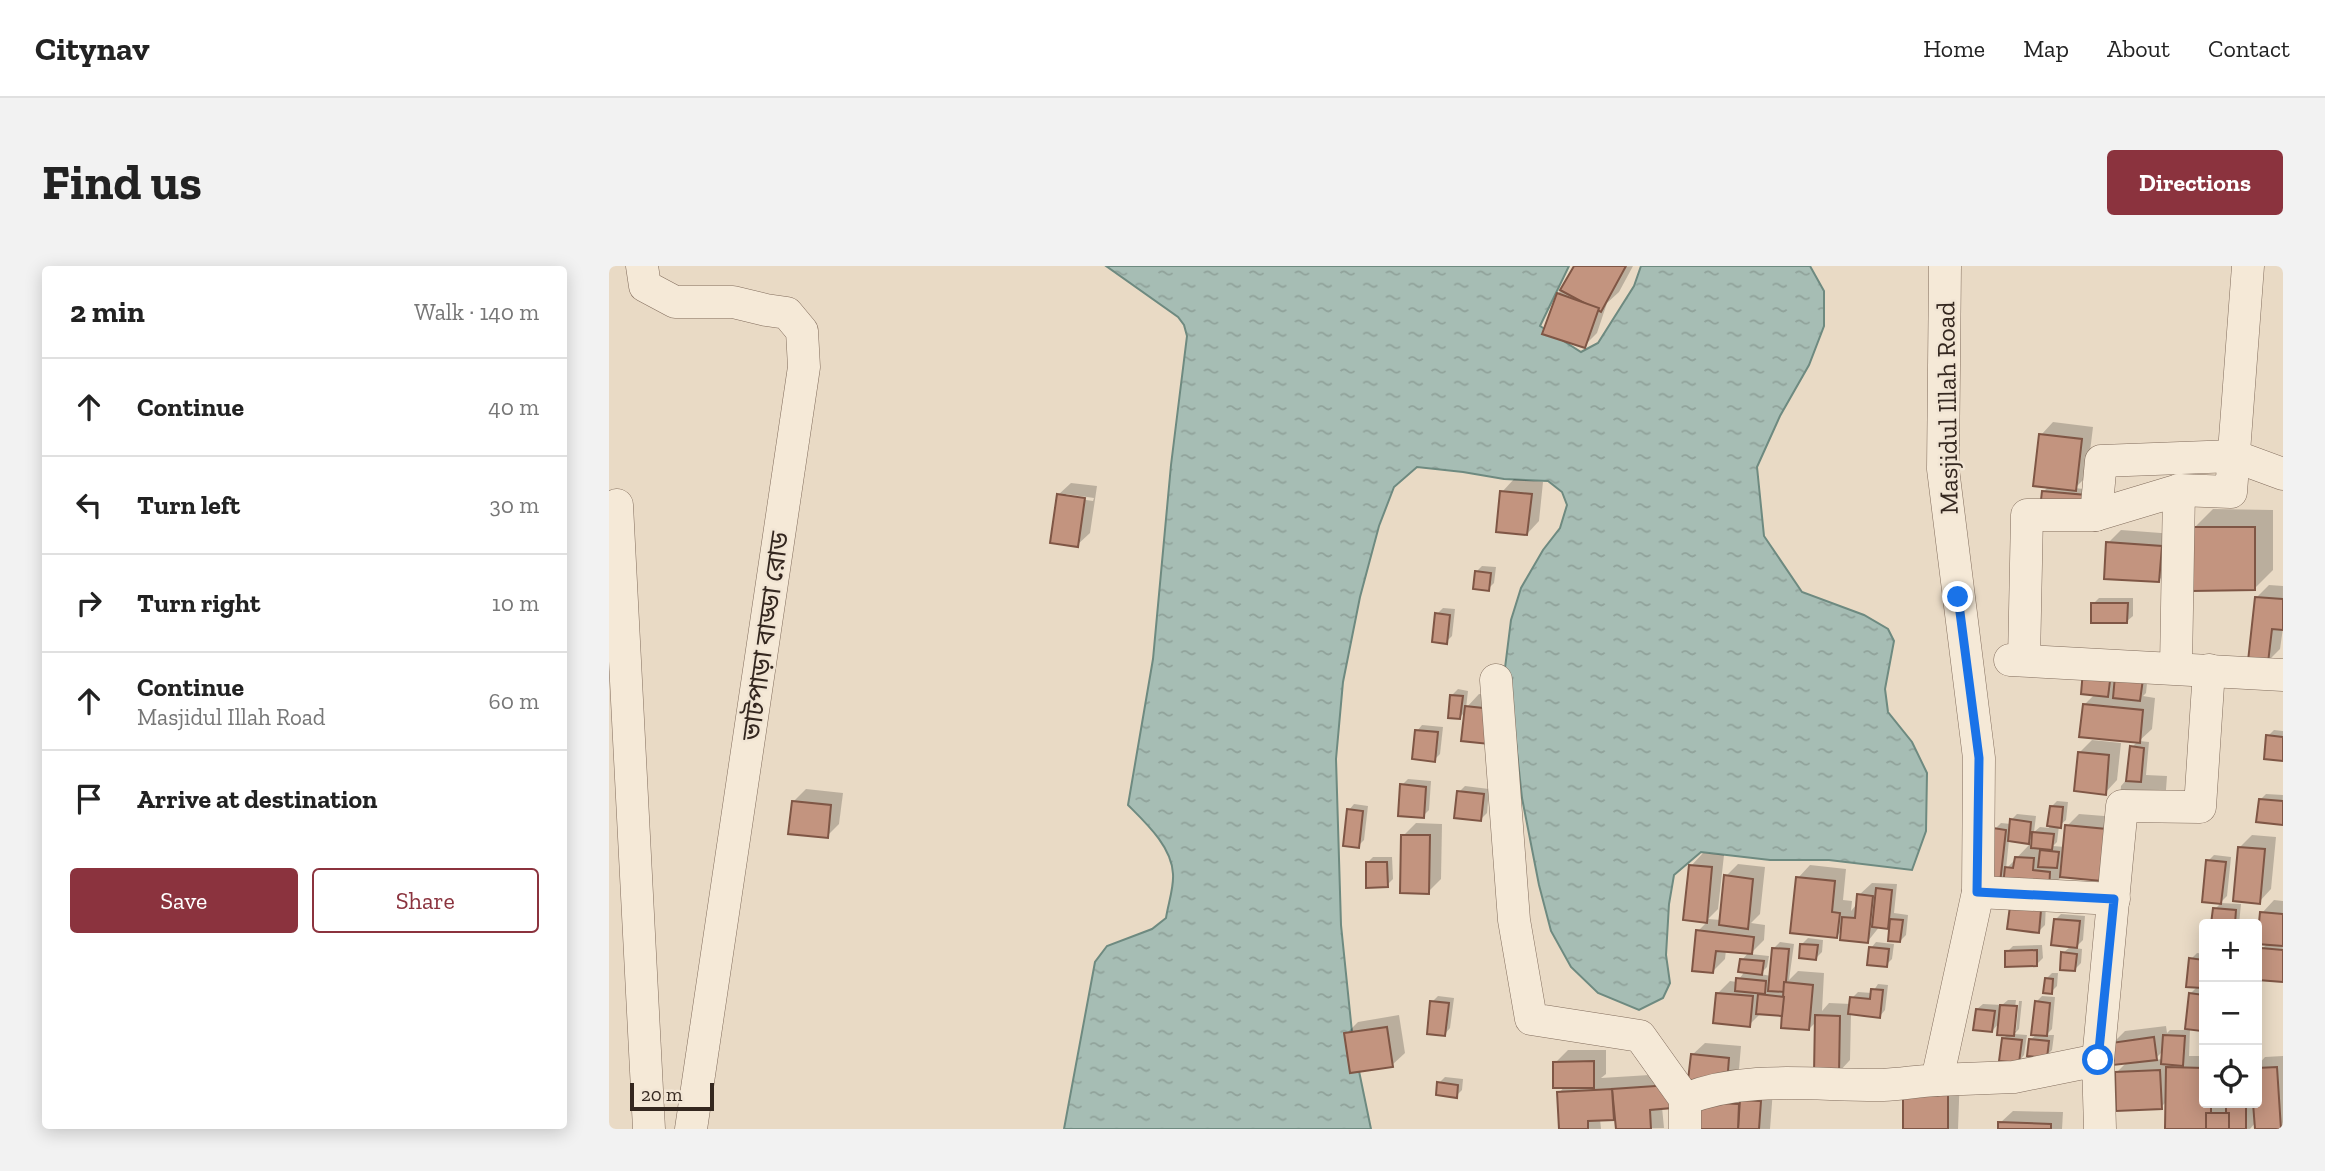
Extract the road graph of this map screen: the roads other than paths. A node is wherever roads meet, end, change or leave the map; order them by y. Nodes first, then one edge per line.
1 (642, 266) edge
2 (1945, 266) edge
3 (2248, 266) edge
4 (2234, 456) junction
5 (2283, 474) edge
6 (2179, 490) junction
7 (617, 505) dead end
8 (2097, 515) junction
9 (2176, 668) junction
10 (2209, 670) junction
11 (2283, 675) edge
12 (1496, 680) dead end
13 (1977, 892) junction
14 (2114, 899) junction
15 (2098, 1060) junction
16 (1937, 1080) junction
17 (1685, 1114) edge
18 (649, 1129) edge
19 (691, 1129) edge
20 (2100, 1129) edge

1 - 19 street, ভাটপাড়া বাড্ডা রোড
2 - 13 street, Masjidul Illah Road
3 - 4 street
4 - 5 street
4 - 6 street
4 - 8 street
6 - 8 street
6 - 9 street
7 - 18 street
8 - 9 street
9 - 10 street
10 - 11 street
10 - 14 street
12 - 17 street
13 - 14 street
13 - 16 street, Masjidul Illah Road
14 - 15 street
15 - 16 street
15 - 20 street
16 - 17 street

